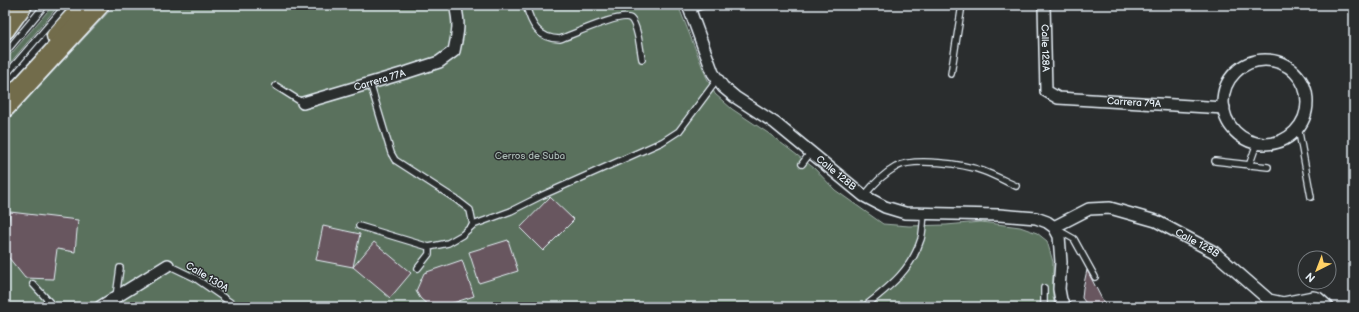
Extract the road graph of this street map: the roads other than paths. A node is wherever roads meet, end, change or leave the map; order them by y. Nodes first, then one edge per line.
1 (19, 5) edge
2 (24, 5) edge
3 (45, 5) edge
4 (66, 5) edge
5 (84, 5) edge
6 (98, 5) edge
7 (455, 5) edge
8 (526, 5) edge
9 (704, 5) edge
10 (962, 5) edge
11 (1044, 5) edge
12 (689, 7) edge
13 (5, 19) edge
14 (5, 30) edge
15 (5, 54) edge
16 (642, 58) dead end
17 (22, 65) junction
18 (951, 74) dead end
19 (5, 76) edge
20 (717, 80) junction
21 (370, 83) junction
22 (276, 86) dead end
23 (1046, 91) joint
24 (5, 94) edge
25 (303, 102) joint
26 (5, 106) edge
27 (1224, 108) junction
28 (1298, 127) junction
29 (1257, 143) junction
30 (811, 152) junction
31 (1215, 161) dead end
32 (802, 164) dead end
33 (1249, 166) junction
34 (1268, 167) dead end
35 (1016, 186) dead end
36 (864, 196) junction
37 (1311, 197) dead end
38 (924, 214) junction
39 (473, 225) junction
40 (359, 226) dead end
41 (1054, 227) junction
42 (429, 247) junction
43 (168, 265) joint
44 (120, 268) dead end
45 (418, 268) dead end
46 (1094, 277) dead end
47 (33, 284) dead end
48 (1044, 288) dead end
49 (116, 297) junction
50 (54, 307) edge
51 (100, 307) edge
52 (237, 307) edge
53 (864, 307) edge
54 (1044, 307) edge
55 (1065, 307) edge
56 (1328, 307) edge

1 - 13 main road
2 - 14 main road
3 - 15 lane
4 - 17 lane
5 - 17 main road
6 - 26 highway
7 - 21 street, Carrera 77A
8 - 16 lane
9 - 12 lane
10 - 18 lane
11 - 23 street, Calle 128A
12 - 20 street, Calle 128B
17 - 19 lane
17 - 24 main road
20 - 30 street, Calle 128B
20 - 39 lane
21 - 25 street, Carrera 77A
21 - 39 lane
22 - 25 lane
23 - 27 street, Carrera 79A
27 - 28 street
27 - 29 street
28 - 29 street
28 - 37 lane
29 - 33 lane
30 - 32 lane
30 - 36 street, Calle 128B
31 - 33 lane
33 - 34 lane
35 - 36 lane
36 - 38 street, Calle 128B
38 - 41 street, Calle 128B
38 - 53 lane
39 - 42 lane
40 - 42 lane
41 - 46 lane
41 - 55 street
41 - 56 street, Calle 128B
42 - 45 lane
43 - 49 street
43 - 52 lane, Calle 130A
44 - 49 lane
47 - 50 lane
48 - 54 lane
49 - 51 street

